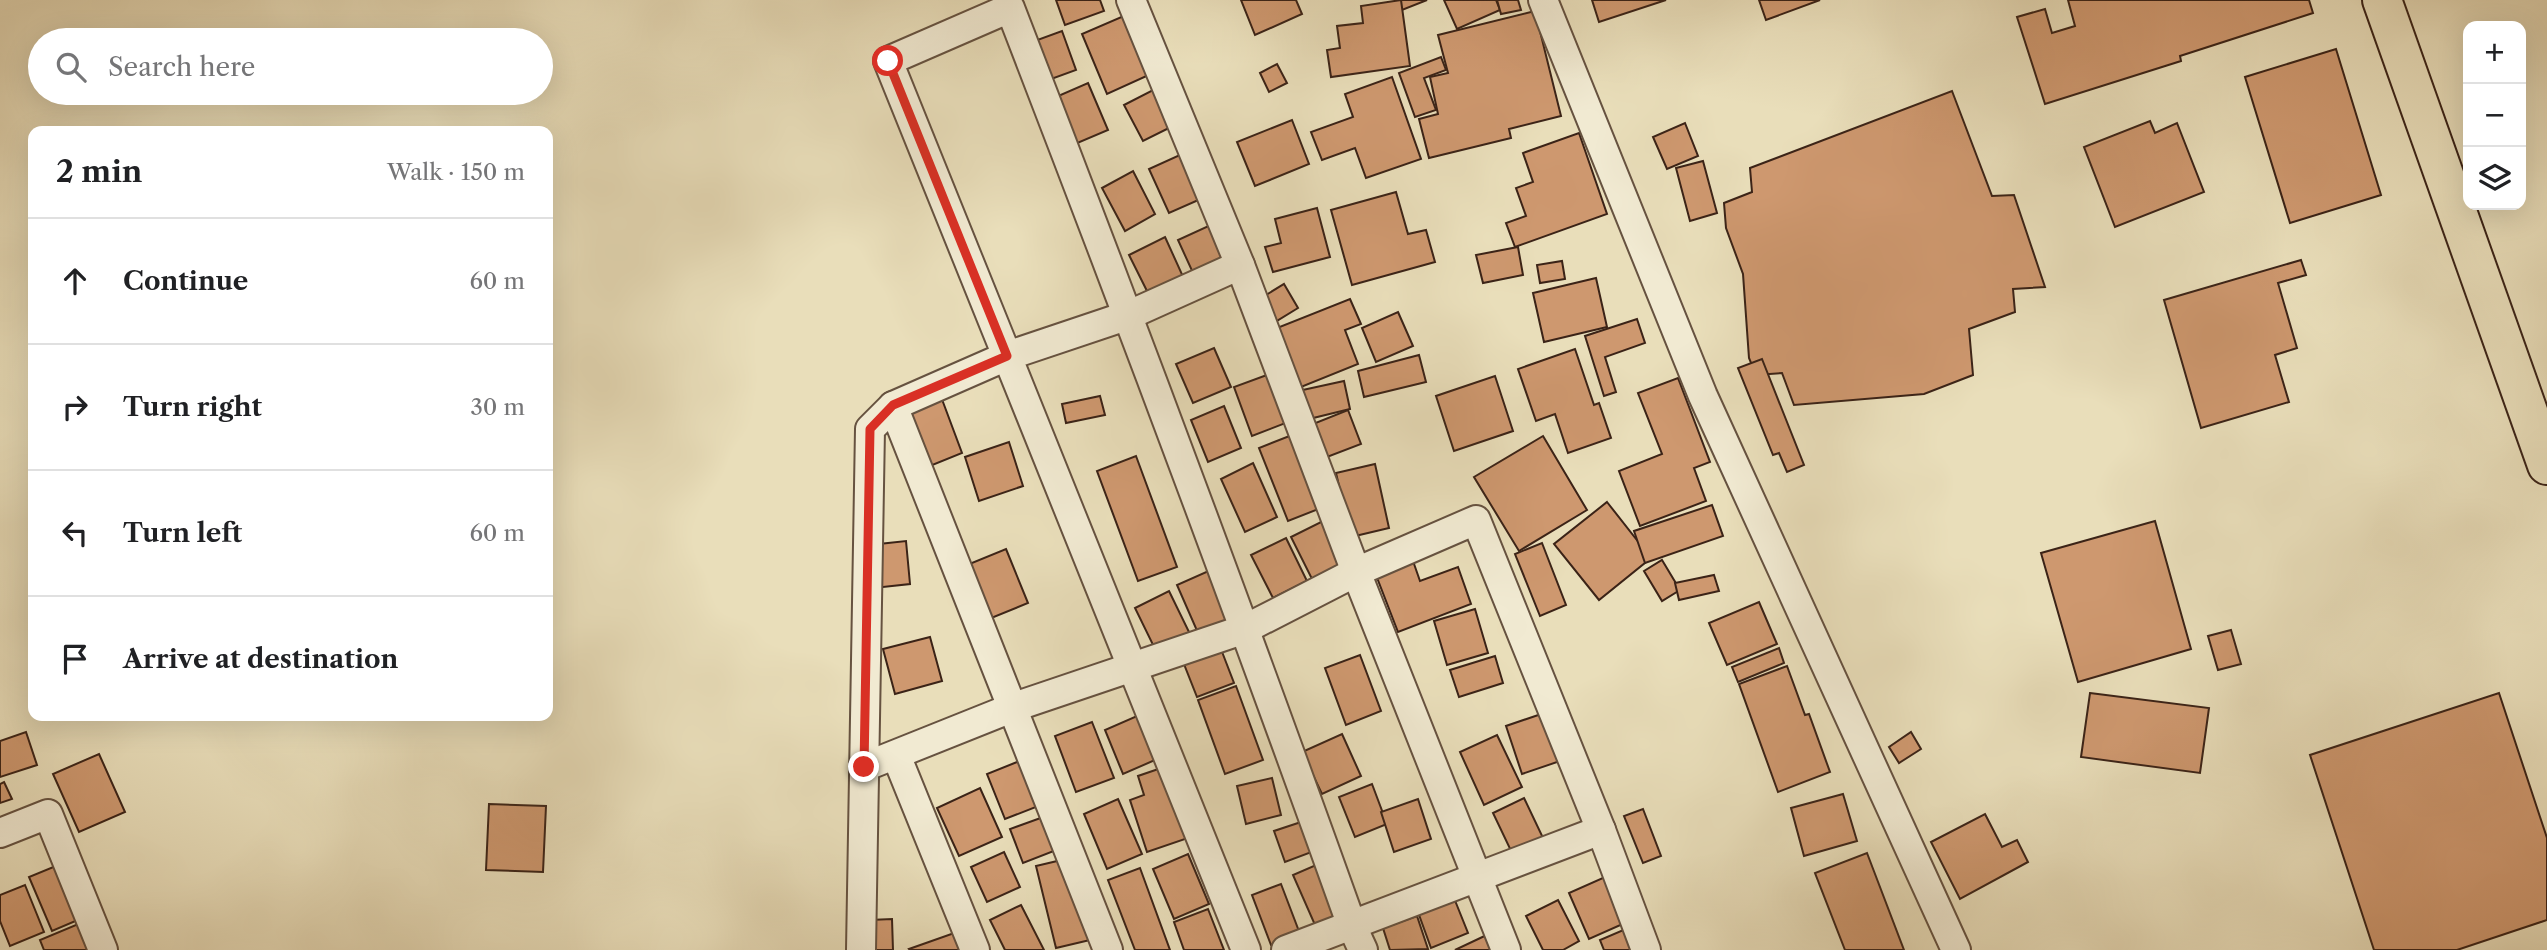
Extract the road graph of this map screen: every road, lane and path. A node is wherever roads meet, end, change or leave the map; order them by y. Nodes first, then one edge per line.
1 (1131, 0) edge
2 (1543, 0) edge
3 (2382, 0) edge
4 (1022, 4) edge
5 (1240, 265) junction
6 (1129, 315) junction
7 (1007, 356) junction
8 (893, 405) junction
9 (2547, 465) edge
10 (1356, 572) junction
11 (1245, 629) junction
12 (1132, 666) junction
13 (1014, 707) junction
14 (896, 755) junction
15 (864, 767) junction
16 (1601, 830) junction
17 (0, 833) edge
18 (1477, 876) junction
19 (1357, 938) edge
20 (103, 950) edge
21 (861, 950) edge
22 (975, 950) edge
23 (1108, 950) edge
24 (1246, 950) edge
25 (1286, 950) edge
26 (1506, 950) edge
27 (1646, 950) edge
28 (1956, 950) edge

1 - 5 street
2 - 28 street
3 - 9 highway
4 - 6 street
4 - 7 street
5 - 6 street
5 - 10 street
6 - 7 street
6 - 11 street
7 - 8 street
7 - 12 street
8 - 13 street
8 - 15 street
10 - 11 street
10 - 16 street
10 - 18 street
11 - 12 street
11 - 19 street
12 - 13 street
12 - 24 street
13 - 14 street
13 - 23 street
14 - 15 street
14 - 22 street
15 - 21 street
16 - 18 street
16 - 27 street
17 - 20 street
18 - 19 street
18 - 26 street
19 - 25 street

